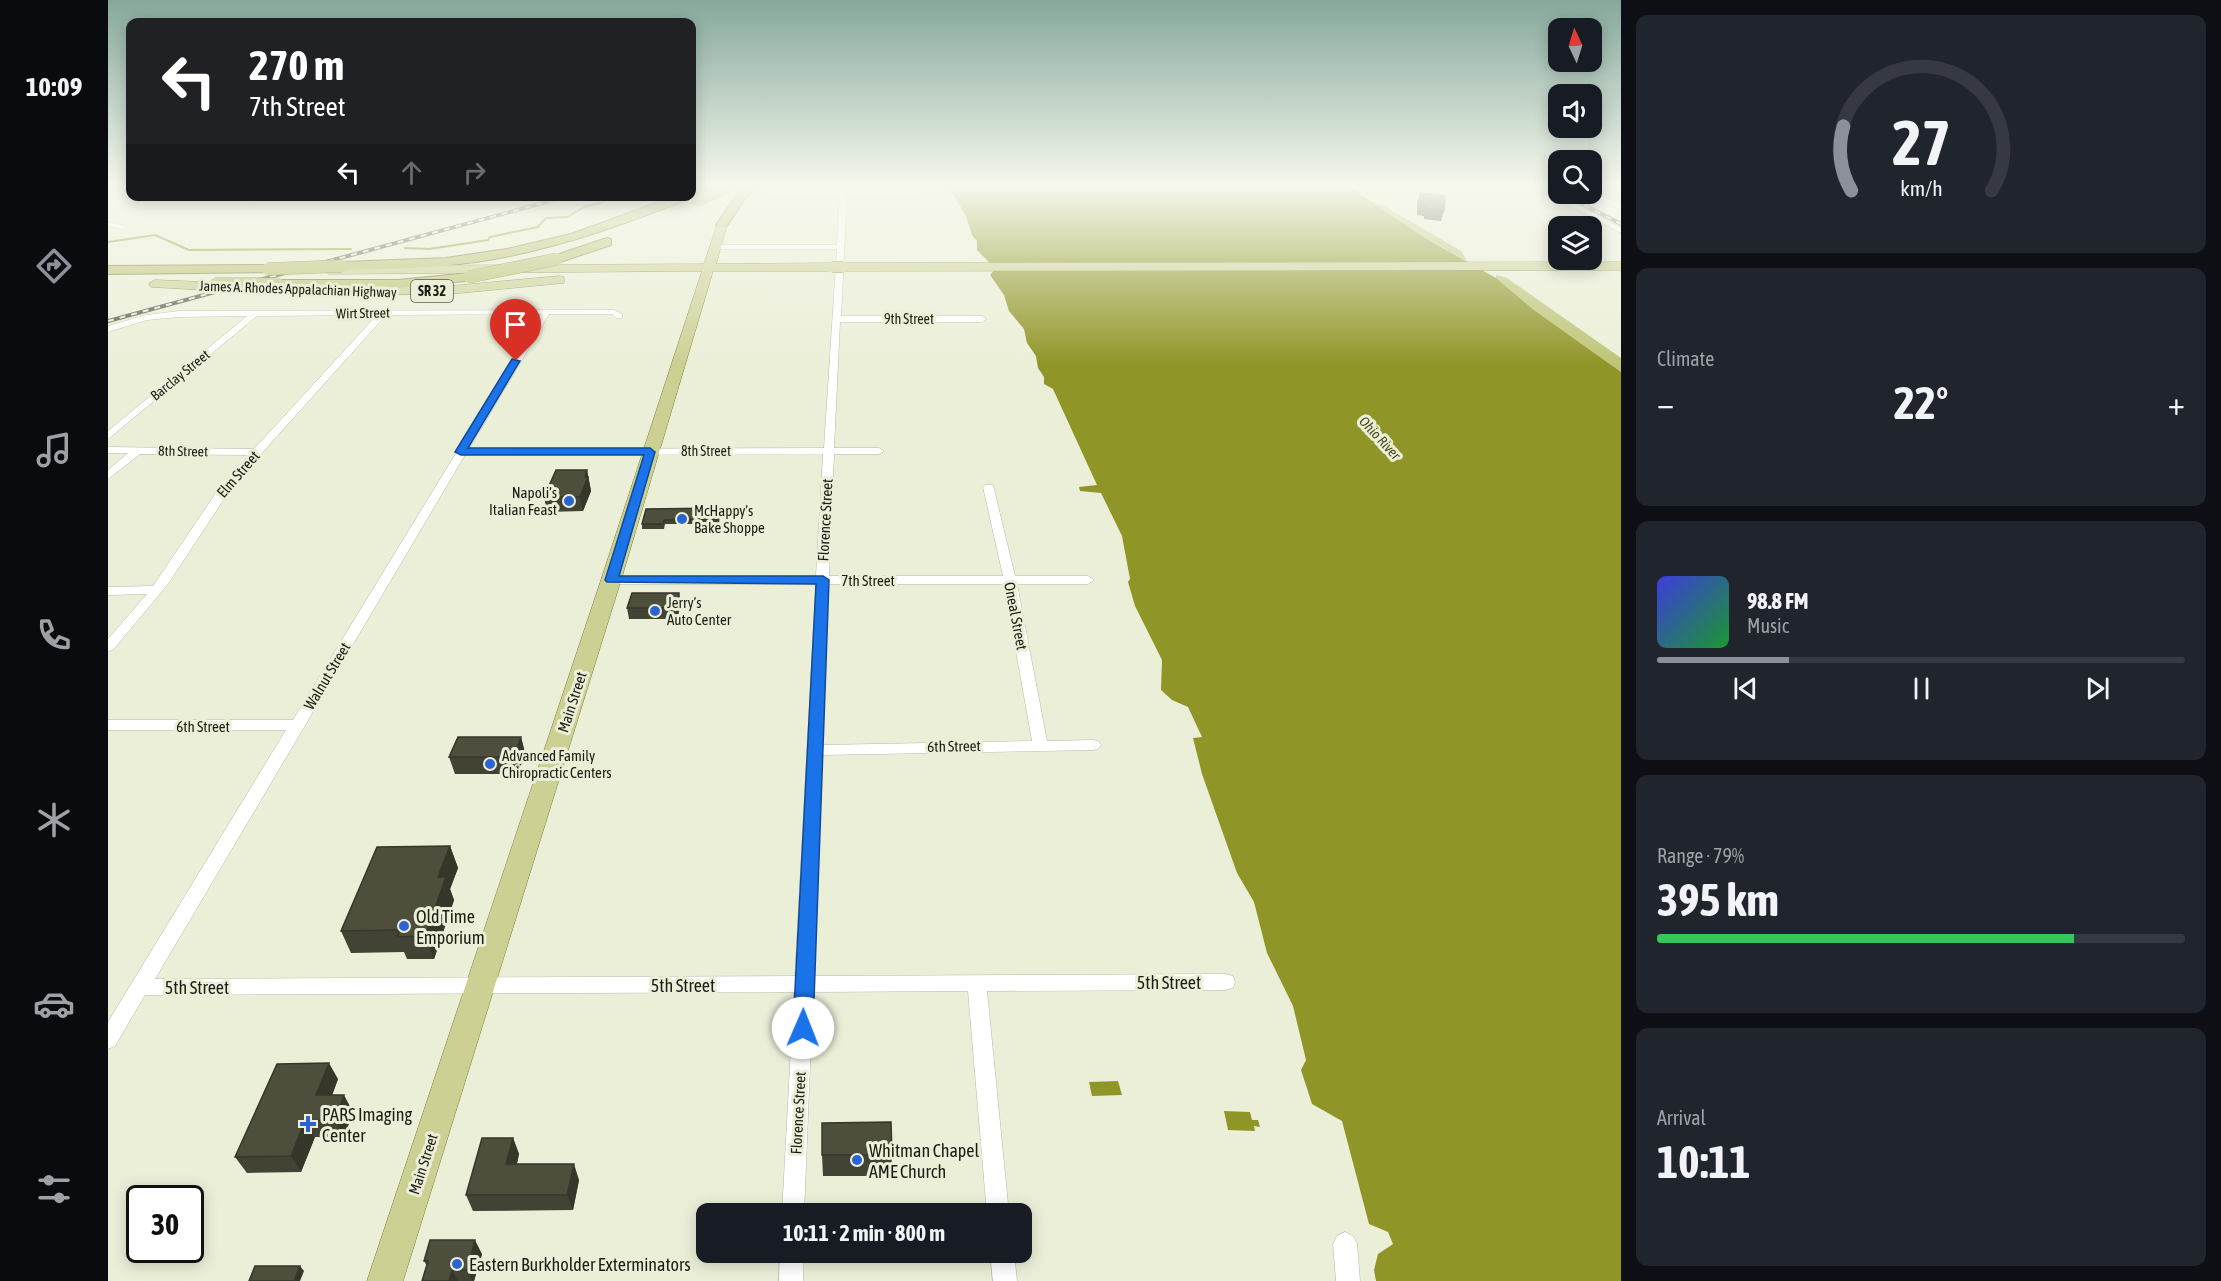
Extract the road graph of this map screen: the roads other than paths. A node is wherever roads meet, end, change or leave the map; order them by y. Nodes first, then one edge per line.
1 (537, 246) edge
2 (593, 246) edge
3 (716, 247) joint
4 (840, 247) joint
5 (1621, 266) edge
6 (710, 268) junction
7 (268, 269) junction
8 (663, 269) junction
9 (108, 270) edge
10 (705, 282) junction
11 (108, 283) edge
12 (210, 285) junction
13 (546, 312) junction
14 (383, 313) junction
15 (253, 315) junction
16 (619, 316) dead end
17 (836, 319) junction
18 (982, 319) dead end
19 (108, 329) edge
20 (108, 436) edge
21 (108, 450) edge
22 (138, 450) junction
23 (828, 451) junction
24 (879, 451) dead end
25 (257, 452) junction
26 (461, 452) junction
27 (650, 452) junction
28 (108, 476) edge
29 (989, 487) dead end
30 (611, 580) junction
31 (823, 580) junction
32 (1009, 580) junction
33 (1088, 580) dead end
34 (157, 590) junction
35 (108, 591) edge
36 (108, 647) edge
37 (297, 725) junction
38 (108, 726) edge
39 (1040, 745) junction
40 (1093, 745) dead end
41 (814, 750) junction
42 (1226, 982) dead end
43 (977, 983) junction
44 (804, 984) junction
45 (480, 986) junction
46 (140, 987) junction
47 (108, 1040) edge
48 (794, 1203) edge
49 (997, 1203) edge
50 (1345, 1244) dead end
51 (792, 1263) edge
52 (1003, 1263) edge
53 (385, 1281) edge
54 (791, 1281) edge
55 (1005, 1281) edge
56 (1348, 1281) edge

1 - 7 highway, bridge
2 - 12 highway, bridge
3 - 4 street
3 - 6 main road, Main Street
4 - 17 street, Florence Street
5 - 6 main road, James A. Rhodes Appalachian Highway, bridge
6 - 8 main road, James A. Rhodes Appalachian Highway / SR 32
6 - 10 main road, Main Street
7 - 8 main road, James A. Rhodes Appalachian Highway / SR 32, bridge
7 - 9 highway
8 - 10 main road, SR 32
8 - 12 main road, James A. Rhodes Appalachian Highway / SR 32, bridge
10 - 27 main road, Main Street
11 - 12 highway
13 - 14 street, Wirt Street
13 - 16 street, Wirt Street
13 - 26 street, Walnut Street
14 - 15 street, Wirt Street
14 - 25 street, Elm Street
15 - 19 street, Wirt Street
15 - 20 street, Barclay Street
17 - 18 street, 9th Street
17 - 23 street, Florence Street
21 - 22 street, 8th Street
22 - 25 street, 8th Street
22 - 28 street
23 - 24 street, 8th Street
23 - 27 street, 8th Street
23 - 31 street, Florence Street
25 - 34 street, Elm Street
26 - 27 street, 8th Street
26 - 37 street, Walnut Street
27 - 30 main road, Main Street
29 - 32 street, Oneal Street
30 - 31 street, 7th Street
30 - 45 main road, Main Street
31 - 32 street, 7th Street
31 - 41 street, Florence Street
32 - 33 street, 7th Street
32 - 39 street, Oneal Street
34 - 35 street
34 - 36 street, Elm Street
37 - 38 street, 6th Street
37 - 46 street, Walnut Street
39 - 40 street, 6th Street
39 - 41 street, 6th Street
41 - 44 street, Florence Street
42 - 43 street, 5th Street
43 - 44 street, 5th Street
43 - 49 street
44 - 45 street, 5th Street
44 - 48 street, Florence Street
45 - 46 street, 5th Street
45 - 53 main road, Main Street
46 - 47 street, Walnut Street
50 - 56 street
51 - 54 street
52 - 55 street

